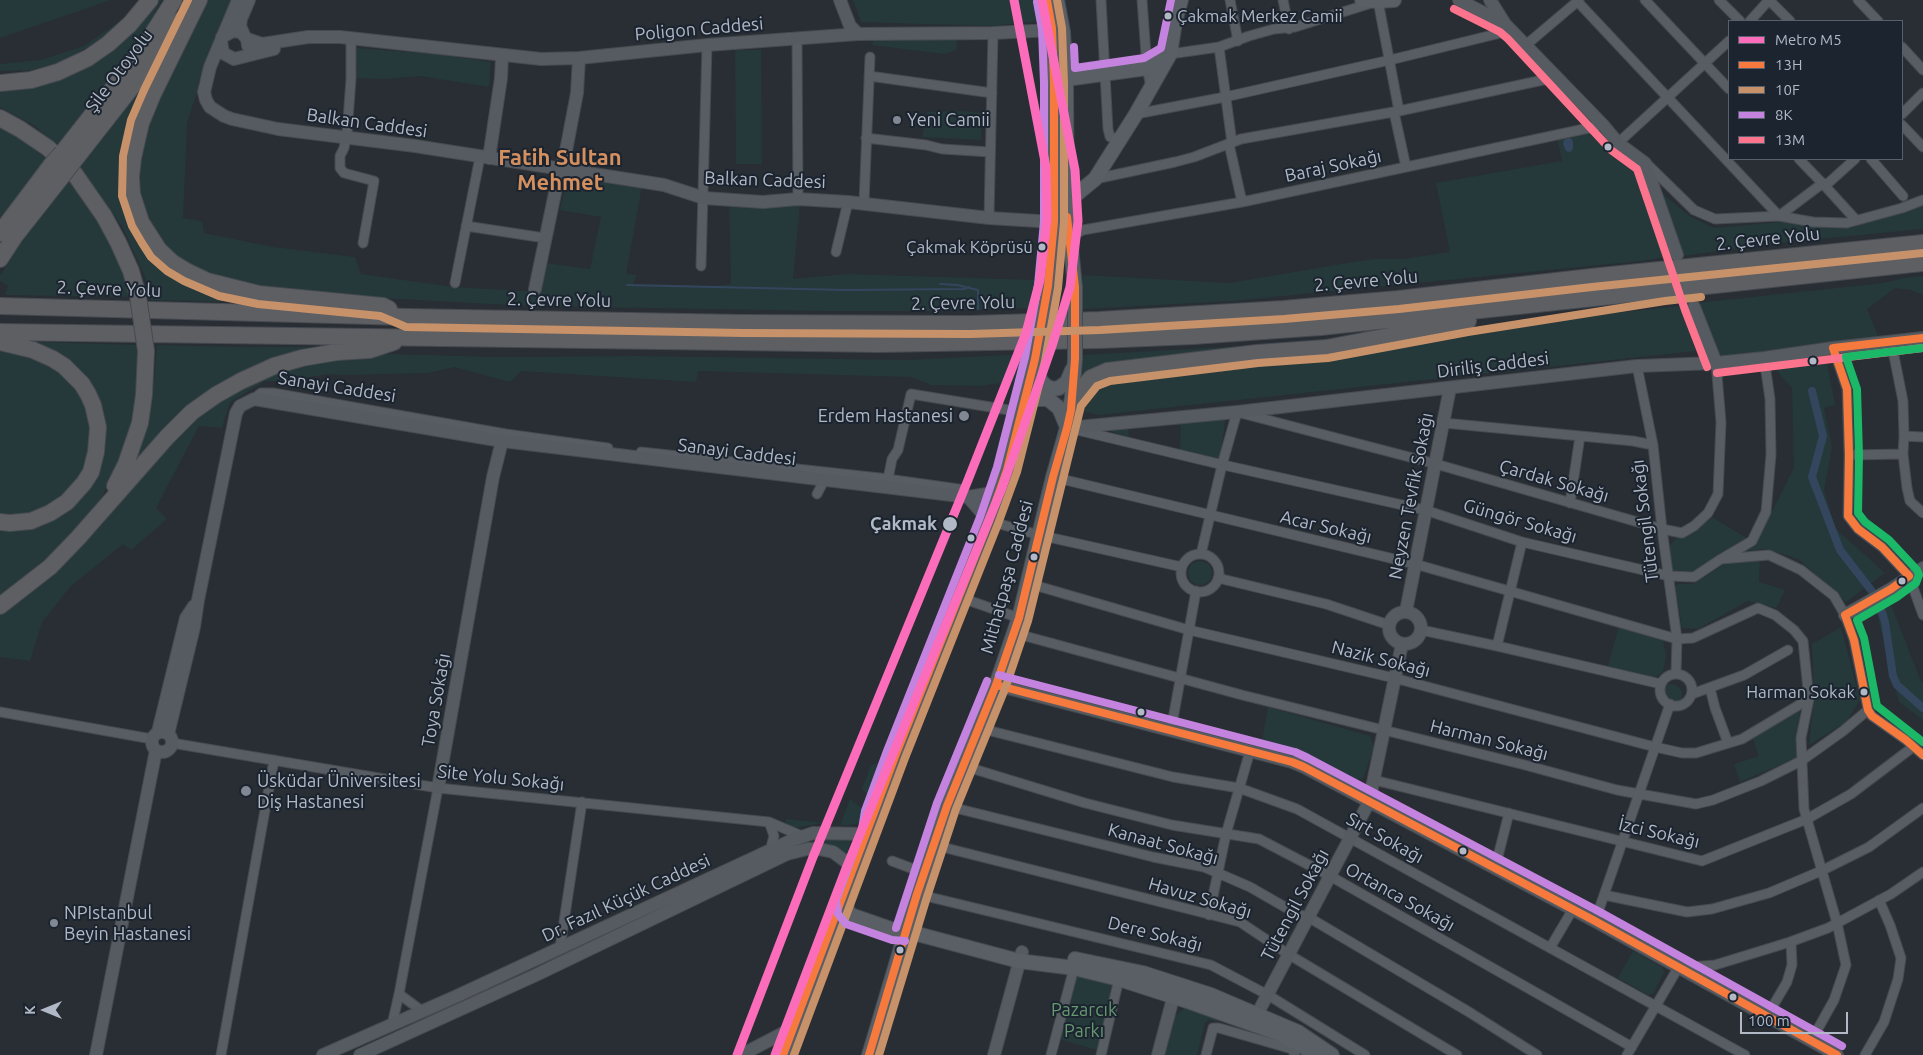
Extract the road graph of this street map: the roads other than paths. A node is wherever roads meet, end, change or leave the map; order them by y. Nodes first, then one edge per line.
1 (150, 0) edge
2 (174, 0) edge
3 (191, 0) edge
4 (199, 0) edge
5 (238, 0) edge
6 (249, 0) edge
7 (1047, 0) edge
8 (1057, 0) edge
9 (1101, 0) edge
10 (1142, 0) edge
11 (1181, 0) edge
12 (1230, 0) edge
13 (1283, 0) edge
14 (1362, 0) edge
15 (1394, 0) edge
16 (1459, 0) edge
17 (1490, 0) edge
18 (1646, 0) edge
19 (1719, 0) edge
20 (1769, 0) edge
21 (1858, 0) edge
22 (1578, 1) edge
23 (1378, 2) junction
24 (842, 5) edge
25 (1739, 20) edge
26 (1751, 20) edge
27 (1789, 20) edge
28 (1877, 20) edge
29 (1509, 27) junction
30 (1289, 29) junction
31 (1052, 30) junction
32 (993, 33) junction
33 (858, 34) junction
34 (832, 36) junction
35 (245, 37) junction
36 (222, 39) junction
37 (351, 39) junction
38 (797, 40) junction
39 (1238, 40) junction
40 (1728, 42) edge
41 (707, 45) junction
42 (1526, 45) junction
43 (1219, 47) junction
44 (1903, 48) edge
45 (1170, 54) junction
46 (502, 56) junction
47 (870, 57) dead end
48 (236, 58) junction
49 (579, 58) junction
50 (1390, 60) junction
51 (1704, 64) junction
52 (1147, 68) junction
53 (1923, 70) edge
54 (1106, 74) junction
55 (869, 76) junction
56 (1557, 78) junction
57 (1066, 80) junction
58 (205, 82) junction
59 (0, 83) edge
60 (1151, 87) junction
61 (1728, 88) edge
62 (992, 93) junction
63 (1923, 93) edge
64 (1668, 96) junction
65 (1225, 97) junction
66 (1397, 111) junction
67 (1903, 113) edge
68 (1136, 114) junction
69 (0, 118) edge
70 (1603, 126) junction
71 (1903, 126) edge
72 (866, 138) junction
73 (1121, 138) junction
74 (345, 143) junction
75 (1618, 143) junction
76 (1230, 144) junction
77 (1923, 147) edge
78 (990, 152) junction
79 (484, 157) junction
80 (1799, 160) edge
81 (1854, 160) edge
82 (1872, 160) edge
83 (62, 163) junction
84 (1645, 163) junction
85 (1406, 167) junction
86 (560, 169) junction
87 (1095, 179) junction
88 (1824, 184) junction
89 (1903, 196) dead end
90 (704, 198) junction
91 (798, 198) junction
92 (1923, 200) edge
93 (848, 202) junction
94 (1067, 202) junction
95 (1242, 202) junction
96 (864, 203) junction
97 (1780, 216) junction
98 (989, 218) junction
99 (1856, 220) junction
100 (1054, 222) junction
101 (466, 226) junction
102 (0, 233) edge
103 (1070, 237) junction
104 (545, 238) junction
105 (363, 243) dead end
106 (1923, 243) edge
107 (836, 252) dead end
108 (1677, 256) tunnel mouth
109 (0, 258) edge
110 (1923, 263) edge
111 (701, 266) dead end
112 (455, 283) dead end
113 (535, 289) dead end
114 (1664, 291) junction
115 (0, 306) edge
116 (1694, 308) tunnel mouth
117 (407, 317) junction
118 (0, 332) edge
119 (406, 338) junction
120 (1923, 338) edge
121 (1891, 341) junction
122 (0, 342) edge
123 (1833, 348) junction
124 (1764, 358) junction
125 (1035, 359) junction
126 (1076, 360) junction
127 (1716, 363) junction
128 (1636, 366) junction
129 (1450, 388) junction
130 (254, 399) junction
131 (1072, 402) junction
132 (1021, 412) junction
133 (1237, 412) junction
134 (1444, 423) junction
135 (1067, 428) junction
136 (1580, 436) junction
137 (1904, 436) junction
138 (1923, 437) edge
139 (504, 438) junction
140 (1653, 444) junction
141 (1902, 454) junction
142 (1849, 455) junction
143 (1436, 464) junction
144 (1222, 465) junction
145 (827, 476) junction
146 (1053, 477) junction
147 (888, 479) junction
148 (999, 492) junction
149 (817, 494) dead end
150 (968, 496) junction
151 (109, 502) junction
152 (1570, 503) junction
153 (1425, 510) junction
154 (1923, 513) edge
155 (1210, 516) junction
156 (990, 521) junction
157 (0, 522) edge
158 (1662, 529) junction
159 (1039, 534) junction
160 (1522, 542) junction
161 (1201, 554) junction
162 (1721, 559) junction
163 (1415, 564) junction
164 (1182, 567) junction
165 (1923, 568) edge
166 (1669, 576) junction
167 (1909, 576) junction
168 (1218, 578) junction
169 (1027, 583) junction
170 (1196, 591) junction
171 (1511, 591) junction
172 (959, 597) junction
173 (0, 606) edge
174 (1406, 611) junction
175 (1845, 615) junction
176 (1923, 615) edge
177 (1019, 618) junction
178 (1389, 625) junction
179 (1189, 630) junction
180 (1421, 630) junction
181 (1014, 633) junction
182 (1677, 639) junction
183 (1402, 644) junction
184 (1497, 646) junction
185 (1788, 650) dead end
186 (1676, 673) junction
187 (1180, 677) junction
188 (1394, 678) junction
189 (1661, 684) junction
190 (996, 685) junction
191 (1710, 688) junction
192 (1692, 694) junction
193 (1809, 698) junction
194 (1670, 704) junction
195 (1868, 710) junction
196 (0, 712) edge
197 (979, 728) junction
198 (1171, 730) junction
199 (1384, 731) junction
200 (162, 742) junction
201 (1728, 743) junction
202 (1654, 747) junction
203 (1913, 747) junction
204 (1250, 751) junction
205 (1923, 755) edge
206 (274, 760) junction
207 (1801, 761) junction
208 (964, 766) junction
209 (1374, 780) junction
210 (438, 788) junction
211 (1239, 788) junction
212 (1638, 796) junction
213 (582, 802) junction
214 (1369, 802) junction
215 (948, 806) junction
216 (1923, 808) edge
217 (1509, 813) junction
218 (874, 814) junction
219 (1807, 819) junction
220 (769, 822) junction
221 (866, 834) junction
222 (1226, 834) junction
223 (802, 836) junction
224 (1351, 837) junction
225 (1622, 841) junction
226 (934, 845) junction
227 (770, 851) junction
228 (892, 861) dead end
229 (853, 867) junction
230 (1495, 868) junction
231 (1821, 871) junction
232 (924, 873) junction
233 (1216, 874) junction
234 (1330, 876) junction
235 (1921, 876) edge
236 (917, 894) junction
237 (1604, 895) junction
238 (1879, 900) junction
239 (1573, 909) junction
240 (1209, 914) junction
241 (1308, 917) junction
242 (1595, 921) junction
243 (1837, 923) junction
244 (831, 926) junction
245 (907, 926) junction
246 (1790, 942) junction
247 (560, 948) junction
248 (1550, 948) junction
249 (899, 951) junction
250 (1288, 954) junction
251 (1020, 956) junction
252 (1074, 968) junction
253 (1678, 968) junction
254 (1119, 979) junction
255 (1175, 990) junction
256 (399, 994) junction
257 (1268, 994) junction
258 (1187, 1001) junction
259 (1656, 1006) junction
260 (422, 1012) junction
261 (1169, 1012) junction
262 (1767, 1016) junction
263 (405, 1019) junction
264 (1255, 1019) junction
265 (392, 1025) junction
266 (793, 1028) junction
267 (410, 1031) junction
268 (1811, 1041) junction
269 (1630, 1051) edge
270 (96, 1055) edge
271 (104, 1055) edge
272 (221, 1055) edge
273 (323, 1055) edge
274 (360, 1055) edge
275 (741, 1055) edge
276 (783, 1055) edge
277 (869, 1055) edge
278 (994, 1055) edge
279 (1051, 1055) edge
280 (1100, 1055) edge
281 (1158, 1055) edge
282 (1206, 1055) edge
283 (1295, 1055) edge
284 (1314, 1055) edge
285 (1332, 1055) edge
286 (1365, 1055) edge
287 (1457, 1055) edge
288 (1537, 1055) edge
289 (1744, 1055) edge
290 (1837, 1055) edge
291 (1865, 1055) edge

1 - 59 highway
2 - 83 highway, Şile Otoyolu
3 - 83 highway, Şile Otoyolu
4 - 117 highway
5 - 36 street
6 - 35 street
7 - 31 main road
8 - 57 main road
9 - 54 street
10 - 52 street
11 - 45 main road
12 - 39 street
13 - 30 street
14 - 23 main road
15 - 23 main road
16 - 29 street
17 - 29 street
18 - 51 street
19 - 25 street
20 - 26 street
20 - 27 street
21 - 28 street
22 - 42 street
22 - 64 street
23 - 30 street
23 - 50 street
24 - 33 street
24 - 34 street
29 - 42 street
29 - 50 street
30 - 39 street
31 - 32 street, Poligon Caddesi
31 - 100 main road
32 - 33 street, Poligon Caddesi
32 - 62 street
33 - 34 street, Poligon Caddesi
34 - 38 street, Poligon Caddesi
35 - 36 street
35 - 37 street
35 - 48 street
36 - 48 street
36 - 58 street
37 - 46 street, Poligon Caddesi
37 - 48 street
37 - 74 street
38 - 41 street, Poligon Caddesi
38 - 91 street
39 - 43 street
40 - 51 street
41 - 49 street, Poligon Caddesi
41 - 90 street
42 - 56 street
43 - 45 street
43 - 65 street
44 - 53 street
45 - 52 main road
45 - 60 main road
46 - 49 street, Poligon Caddesi
46 - 79 street
47 - 55 street
48 - 58 street
49 - 86 street
50 - 65 street
50 - 66 street
51 - 61 street
51 - 64 street
52 - 54 main road
52 - 60 street
54 - 57 main road
54 - 73 street
55 - 62 street
55 - 72 street
56 - 66 street
56 - 70 street
57 - 94 main road
58 - 74 street, Balkan Caddesi
60 - 68 main road
62 - 78 street
63 - 67 street
64 - 75 street
64 - 97 street
65 - 68 street
65 - 76 street
66 - 76 street
66 - 85 street
68 - 73 main road
69 - 151 highway, bridge
70 - 75 street
70 - 85 street, Baraj Sokağı
71 - 77 street
72 - 78 street
72 - 96 street
73 - 87 main road
74 - 79 street, Balkan Caddesi
74 - 105 street
75 - 84 street
76 - 87 street
76 - 95 street
78 - 98 street
79 - 86 street, Balkan Caddesi
79 - 101 street
80 - 88 street
81 - 88 street
82 - 89 street
83 - 102 highway, Şile Otoyolu
83 - 109 highway, Şile Otoyolu
84 - 97 street
84 - 108 street
85 - 95 street, Baraj Sokağı
86 - 90 street, Balkan Caddesi
86 - 104 street
87 - 94 main road
88 - 97 street
88 - 99 street
90 - 91 street, Balkan Caddesi
90 - 111 street
91 - 93 street, Balkan Caddesi
92 - 99 street
93 - 96 street, Balkan Caddesi
93 - 107 street
94 - 103 main road
95 - 103 street, Baraj Sokağı
96 - 98 street, Balkan Caddesi
97 - 99 street
98 - 100 street, Balkan Caddesi
100 - 125 main road, bridge
101 - 104 street
101 - 112 street
103 - 126 main road, bridge
104 - 113 street
106 - 117 highway, 2. Çevre Yolu
110 - 114 highway
114 - 119 highway
114 - 131 highway
115 - 117 highway, 2. Çevre Yolu
116 - 127 street
118 - 119 highway
119 - 151 highway
120 - 121 street, Diriliş Caddesi
121 - 123 street, Diriliş Caddesi
121 - 137 street
122 - 157 highway
123 - 124 street, Diriliş Caddesi
123 - 142 street
124 - 127 street, Diriliş Caddesi
124 - 162 street
125 - 126 main road
125 - 132 main road
126 - 131 main road, Mithatpaşa Caddesi
127 - 128 street, Diriliş Caddesi
127 - 158 street, Çardak Sokağı
128 - 129 street, Diriliş Caddesi
128 - 140 street, Tütengil Sokağı
129 - 133 street, Diriliş Caddesi
129 - 134 street, Neyzen Tevfik Sokağı
130 - 139 street, Sanayi Caddesi
130 - 139 street, Sanayi Caddesi
130 - 200 street
131 - 135 main road, Mithatpaşa Caddesi
132 - 135 main road
132 - 147 street
132 - 148 main road
133 - 135 street, Diriliş Caddesi
133 - 143 street, Çardak Sokağı
133 - 144 street
134 - 136 street
134 - 143 street, Neyzen Tevfik Sokağı
135 - 144 street, Güngör Sokağı
135 - 146 main road, Mithatpaşa Caddesi
136 - 140 street
136 - 152 street
137 - 138 street
137 - 141 street
139 - 145 street, Sanayi Caddesi
139 - 210 street, Toya Sokağı
140 - 158 street, Tütengil Sokağı
141 - 142 street
141 - 154 street
142 - 167 street
143 - 152 street, Çardak Sokağı
143 - 153 street, Neyzen Tevfik Sokağı
144 - 153 street, Güngör Sokağı
144 - 155 street
145 - 147 street, Sanayi Caddesi
145 - 149 street
145 - 150 street, Sanayi Caddesi
146 - 155 street, Acar Sokağı
146 - 159 main road, Mithatpaşa Caddesi
147 - 150 street, Sanayi Caddesi
148 - 150 street, Sanayi Caddesi
148 - 156 main road
150 - 156 street, Sanayi Caddesi
151 - 173 highway
152 - 158 street, Çardak Sokağı
153 - 160 street, Güngör Sokağı
153 - 163 street, Neyzen Tevfik Sokağı
155 - 161 street
155 - 163 street, Acar Sokağı
156 - 159 street
156 - 172 main road
158 - 166 street, Tütengil Sokağı
159 - 164 street
159 - 169 main road, Mithatpaşa Caddesi
160 - 166 street, Güngör Sokağı
160 - 171 street
161 - 164 street
161 - 168 street
162 - 166 street, Güngör Sokağı
162 - 175 street, Güngör Sokağı
163 - 171 street, Acar Sokağı
163 - 174 street, Neyzen Tevfik Sokağı
164 - 170 street
165 - 167 street
166 - 182 street, Tütengil Sokağı
167 - 175 street
167 - 176 street
168 - 170 street
168 - 178 street
169 - 177 main road, Mithatpaşa Caddesi
169 - 179 street, Nazik Sokağı
170 - 179 street
171 - 182 street, Acar Sokağı
171 - 184 street
172 - 177 street
172 - 218 main road
174 - 178 street
174 - 180 street
175 - 195 street, Güngör Sokağı
177 - 181 main road, Mithatpaşa Caddesi
178 - 183 street
179 - 187 street
179 - 188 street, Nazik Sokağı
180 - 183 street
180 - 184 street
181 - 187 street, Harman Sokağı
181 - 190 main road, Mithatpaşa Caddesi
182 - 186 street, Tütengil Sokağı
182 - 193 street
183 - 188 street
184 - 189 street
185 - 191 street
186 - 189 street
186 - 192 street
187 - 198 street
187 - 199 street, Harman Sokağı
188 - 199 street
188 - 202 street, Nazik Sokağı
189 - 194 street
190 - 197 main road, Mithatpaşa Caddesi
190 - 198 street
191 - 192 street
191 - 201 street
192 - 194 street
193 - 201 street, Nazik Sokağı
193 - 207 street
194 - 202 street
195 - 203 street
195 - 207 street, Harman Sokağı
196 - 200 street, Site Yolu Sokağı
197 - 208 main road, Mithatpaşa Caddesi
197 - 211 street, Sırt Sokağı
198 - 204 street
199 - 209 street
199 - 212 street, Harman Sokağı
200 - 206 street, Site Yolu Sokağı
200 - 270 street
200 - 271 street
201 - 202 street, Nazik Sokağı
202 - 212 street
203 - 205 street
203 - 219 street, İzci Sokağı
204 - 211 street
204 - 214 street
206 - 210 street, Site Yolu Sokağı
206 - 272 street
207 - 212 street, Harman Sokağı
207 - 219 street
208 - 215 main road, Mithatpaşa Caddesi
208 - 222 street, Ortanca Sokağı
209 - 214 street
209 - 217 street, İzci Sokağı
210 - 213 street, Site Yolu Sokağı
210 - 256 street, Toya Sokağı
211 - 222 street
211 - 224 street, Sırt Sokağı
212 - 225 street
213 - 220 street, Site Yolu Sokağı
213 - 247 street
214 - 224 street, Tütengil Sokağı
214 - 230 street
215 - 226 main road, Mithatpaşa Caddesi
215 - 233 street, Kanaat Sokağı
216 - 231 street
217 - 225 street, İzci Sokağı
217 - 230 street
218 - 221 main road
218 - 245 main road
219 - 225 street, İzci Sokağı
219 - 231 street
220 - 223 street, Site Yolu Sokağı
220 - 227 street
221 - 223 street, Dr. Fazıl Küçük Caddesi
221 - 229 main road
222 - 233 street
222 - 234 street, Ortanca Sokağı
223 - 227 street, Dr. Fazıl Küçük Caddesi
224 - 234 street, Tütengil Sokağı
224 - 248 street, Sırt Sokağı
225 - 237 street
226 - 232 main road, Mithatpaşa Caddesi
226 - 240 street, Havuz Sokağı
227 - 247 street, Dr. Fazıl Küçük Caddesi
228 - 232 street
229 - 244 main road
229 - 267 street, Dr. Fazıl Küçük Caddesi
230 - 239 street
231 - 237 street
231 - 243 street
232 - 236 main road, Mithatpaşa Caddesi
233 - 240 street
233 - 241 street, Kanaat Sokağı
234 - 241 street, Tütengil Sokağı
234 - 269 street, Ortanca Sokağı
235 - 238 street
236 - 245 main road, Mithatpaşa Caddesi
236 - 257 street, Dere Sokağı
237 - 242 street
238 - 243 street
238 - 291 street
239 - 242 street
239 - 248 street
240 - 250 street, Havuz Sokağı
241 - 250 street, Tütengil Sokağı
241 - 288 street, Kanaat Sokağı
242 - 253 street
243 - 246 street
243 - 268 street
244 - 249 main road
244 - 266 main road
245 - 249 main road, Mithatpaşa Caddesi
245 - 251 main road
246 - 253 street
246 - 262 street
247 - 260 street, Dr. Fazıl Küçük Caddesi
248 - 259 street, Sırt Sokağı
249 - 277 main road, Mithatpaşa Caddesi
250 - 257 street, Tütengil Sokağı
250 - 287 street, Havuz Sokağı
251 - 252 main road
251 - 255 main road
251 - 278 street
252 - 254 main road
252 - 279 street
253 - 259 street
253 - 262 street
254 - 255 main road
254 - 280 street
255 - 258 main road
255 - 261 street
255 - 264 main road
256 - 260 street
256 - 263 street, Toya Sokağı
256 - 265 street, Toya Sokağı
257 - 264 street, Tütengil Sokağı
257 - 286 street, Dere Sokağı
258 - 261 street
258 - 264 main road
259 - 269 street
259 - 289 street, Sırt Sokağı
260 - 263 street, Dr. Fazıl Küçük Caddesi
261 - 281 street
262 - 268 street
263 - 265 street, Dr. Fazıl Küçük Caddesi
263 - 267 street
264 - 284 main road
264 - 285 main road
265 - 273 street, Dr. Fazıl Küçük Caddesi
266 - 275 street
266 - 276 main road
267 - 274 street, Dr. Fazıl Küçük Caddesi
268 - 290 street
282 - 283 street

